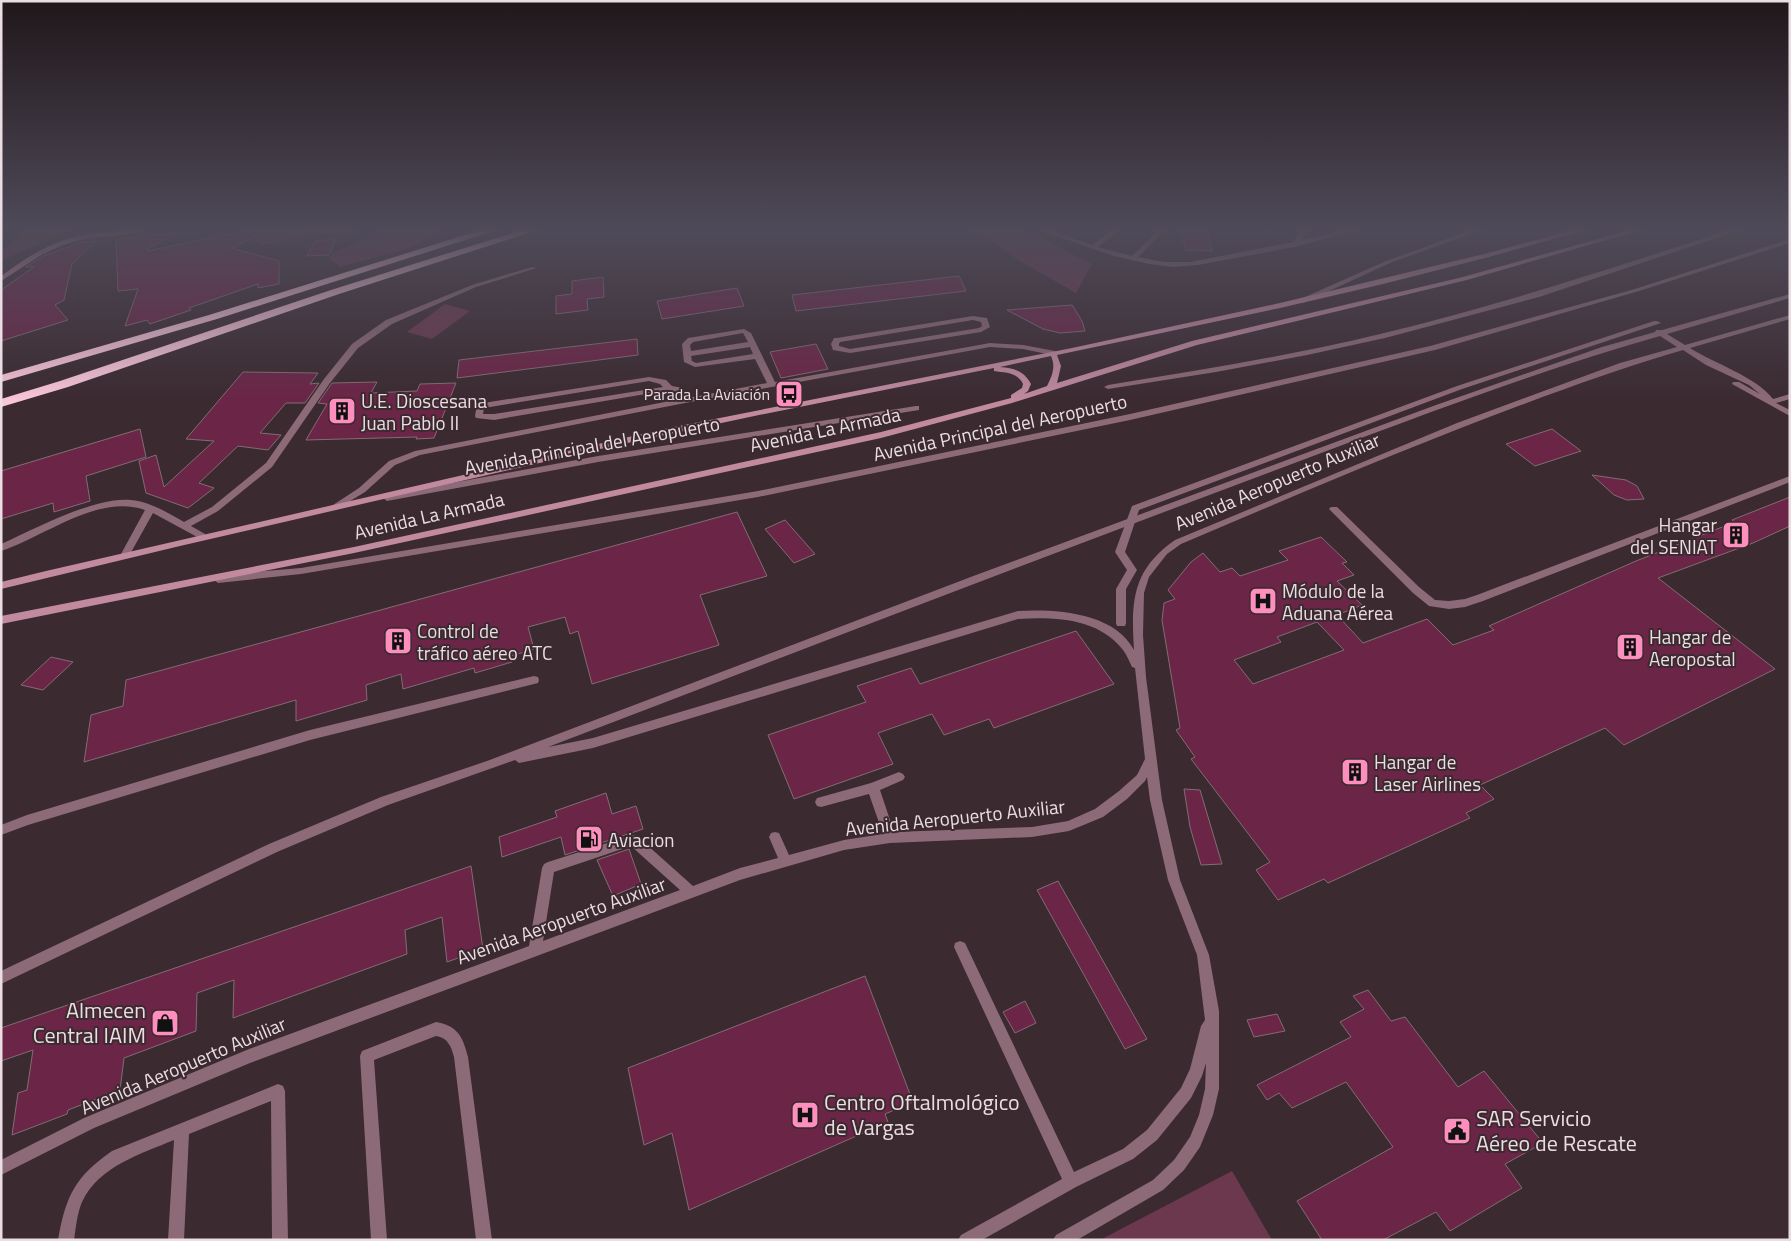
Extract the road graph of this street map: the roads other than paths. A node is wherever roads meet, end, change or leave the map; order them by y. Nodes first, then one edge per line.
1 (313, 286) edge
2 (355, 286) edge
3 (474, 286) edge
4 (1334, 286) edge
5 (1363, 286) edge
6 (1436, 286) edge
7 (1564, 286) edge
8 (1650, 286) edge
9 (1790, 296) edge
10 (1300, 301) junction
11 (1790, 317) edge
12 (1658, 328) junction
13 (752, 344) junction
14 (1684, 348) junction
15 (908, 351) junction
16 (1052, 353) junction
17 (686, 354) junction
18 (758, 356) junction
19 (977, 369) junction
20 (1, 379) edge
21 (772, 385) junction
22 (1108, 386) dead end
23 (669, 388) junction
24 (1050, 388) junction
25 (1790, 396) edge
26 (685, 401) junction
27 (1010, 401) junction
28 (1771, 402) junction
29 (1, 403) edge
30 (916, 408) dead end
31 (1790, 414) edge
32 (1790, 479) edge
33 (334, 507) junction
34 (151, 508) junction
35 (1334, 509) dead end
36 (1131, 520) junction
37 (183, 526) junction
38 (202, 536) junction
39 (1, 548) edge
40 (126, 554) junction
41 (202, 581) junction
42 (1, 586) edge
43 (1, 620) edge
44 (1121, 623) dead end
45 (1141, 677) junction
46 (534, 680) dead end
47 (1152, 758) junction
48 (490, 764) junction
49 (899, 777) dead end
50 (873, 788) junction
51 (821, 802) dead end
52 (1, 830) edge
53 (775, 837) dead end
54 (890, 838) junction
55 (786, 861) junction
56 (691, 892) junction
57 (960, 947) dead end
58 (535, 949) junction
59 (1, 978) edge
60 (1212, 1011) junction
61 (182, 1130) junction
62 (1, 1168) edge
63 (1071, 1182) junction
64 (975, 1238) edge
65 (66, 1240) edge
66 (176, 1240) edge
67 (280, 1240) edge
68 (379, 1240) edge
69 (484, 1240) edge
70 (1061, 1240) edge

1 - 20 highway
2 - 29 highway
3 - 37 street
4 - 10 street
5 - 10 main road, Avenida La Armada
6 - 24 main road, Avenida La Armada
7 - 22 street, Avenida Principal del Aeropuerto
8 - 41 street, Avenida Principal del Aeropuerto
9 - 12 street, Avenida Aeropuerto Auxiliar
10 - 16 main road, Avenida La Armada
11 - 14 street, Avenida Aeropuerto Auxiliar
12 - 14 street
12 - 36 street, Avenida Aeropuerto Auxiliar
13 - 17 street
13 - 17 street
13 - 18 street
14 - 28 street
14 - 45 street, Avenida Aeropuerto Auxiliar
15 - 15 street
15 - 16 street
15 - 21 street
16 - 19 main road, Avenida La Armada
16 - 24 main road
17 - 18 street
18 - 21 street
19 - 27 main road
19 - 33 main road, Avenida La Armada
21 - 26 street
23 - 23 street
23 - 26 street
24 - 27 main road, Avenida La Armada
25 - 28 street
26 - 33 street
27 - 41 main road, Avenida La Armada
28 - 31 street
30 - 33 street, Avenida Principal del Aeropuerto
32 - 35 street
33 - 38 main road, Avenida La Armada
34 - 37 street
34 - 39 street
34 - 40 street
36 - 44 street
36 - 48 street, Avenida Aeropuerto Auxiliar
37 - 38 street
38 - 40 main road, Avenida La Armada
40 - 42 main road, Avenida La Armada
41 - 43 main road, Avenida La Armada
45 - 47 street, Avenida Aeropuerto Auxiliar
45 - 48 street
46 - 52 street
47 - 54 street, Avenida Aeropuerto Auxiliar
47 - 60 street
48 - 59 street, Avenida Aeropuerto Auxiliar
49 - 50 street
50 - 51 street
50 - 54 street
53 - 55 street
54 - 55 street, Avenida Aeropuerto Auxiliar
55 - 56 street, Avenida Aeropuerto Auxiliar
56 - 58 street, Avenida Aeropuerto Auxiliar
56 - 58 street
57 - 63 street
58 - 62 street, Avenida Aeropuerto Auxiliar
60 - 63 street
60 - 70 street
61 - 65 street
61 - 66 street
61 - 67 street
63 - 64 street
68 - 69 street

